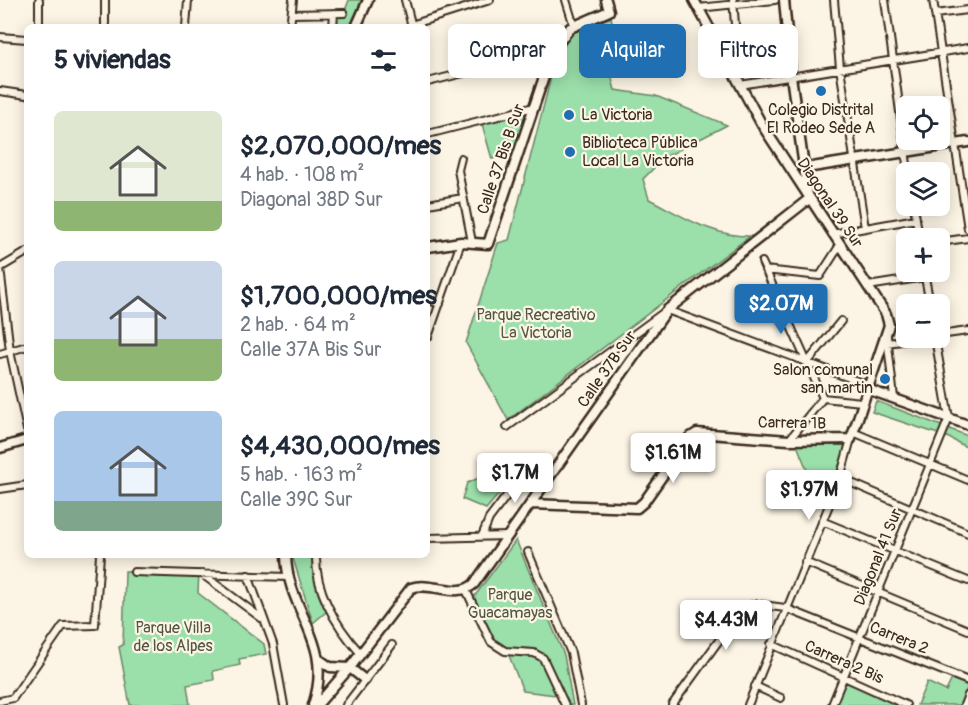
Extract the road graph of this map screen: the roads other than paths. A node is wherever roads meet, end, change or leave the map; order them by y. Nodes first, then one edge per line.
1 (39, 0) edge
2 (105, 0) edge
3 (188, 0) edge
4 (292, 0) edge
5 (368, 0) edge
6 (405, 0) edge
7 (490, 0) edge
8 (566, 0) edge
9 (606, 0) edge
10 (775, 0) edge
11 (784, 0) edge
12 (834, 0) edge
13 (885, 0) edge
14 (933, 0) edge
15 (483, 1) edge
16 (733, 2) edge
17 (696, 4) edge
18 (968, 10) edge
19 (334, 13) junction
20 (344, 13) dead end
21 (292, 14) junction
22 (935, 14) junction
23 (39, 24) edge
24 (105, 24) edge
25 (186, 24) edge
26 (290, 24) edge
27 (333, 24) edge
28 (357, 24) edge
29 (411, 24) edge
30 (418, 24) edge
31 (786, 24) edge
32 (574, 26) junction
33 (567, 31) edge
34 (0, 37) edge
35 (24, 39) edge
36 (968, 48) edge
37 (941, 52) junction
38 (892, 60) junction
39 (840, 68) junction
40 (798, 75) edge
41 (448, 77) edge
42 (544, 78) edge
43 (780, 78) edge
44 (791, 78) edge
45 (430, 81) edge
46 (740, 85) junction
47 (0, 91) edge
48 (24, 95) edge
49 (534, 107) junction
50 (430, 131) edge
51 (968, 142) edge
52 (955, 144) junction
53 (905, 152) junction
54 (461, 158) dead end
55 (855, 160) junction
56 (907, 162) edge
57 (806, 168) junction
58 (463, 198) junction
59 (808, 199) junction
60 (430, 204) edge
61 (916, 216) edge
62 (916, 219) junction
63 (866, 228) junction
64 (917, 228) edge
65 (968, 229) edge
66 (832, 234) junction
67 (968, 238) edge
68 (950, 240) edge
69 (472, 242) junction
70 (461, 243) junction
71 (840, 245) junction
72 (430, 247) edge
73 (24, 254) edge
74 (762, 262) dead end
75 (0, 268) edge
76 (765, 270) junction
77 (896, 280) edge
78 (868, 286) junction
79 (430, 301) edge
80 (440, 304) junction
81 (667, 310) junction
82 (840, 321) dead end
83 (968, 331) edge
84 (430, 332) edge
85 (950, 334) edge
86 (887, 339) junction
87 (896, 339) edge
88 (24, 347) edge
89 (939, 348) edge
90 (10, 351) junction
91 (0, 354) edge
92 (807, 363) junction
93 (867, 387) junction
94 (823, 398) junction
95 (894, 398) junction
96 (862, 402) junction
97 (24, 416) edge
98 (949, 418) junction
99 (968, 425) edge
100 (507, 427) dead end
101 (852, 436) junction
102 (789, 440) junction
103 (24, 441) edge
104 (1, 449) edge
105 (522, 461) dead end
106 (930, 465) junction
107 (840, 478) junction
108 (968, 480) edge
109 (24, 485) edge
110 (0, 489) edge
111 (531, 504) junction
112 (911, 510) junction
113 (822, 520) junction
114 (968, 533) edge
115 (482, 536) junction
116 (508, 536) junction
117 (430, 538) edge
118 (528, 552) dead end
119 (894, 552) junction
120 (100, 558) edge
121 (286, 558) edge
122 (316, 558) edge
123 (805, 562) junction
124 (134, 572) dead end
125 (199, 572) junction
126 (248, 575) junction
127 (289, 578) junction
128 (968, 582) edge
129 (466, 590) junction
130 (878, 593) junction
131 (785, 608) junction
132 (264, 621) junction
133 (968, 630) edge
134 (860, 637) junction
135 (771, 644) junction
136 (392, 645) dead end
137 (361, 654) junction
138 (320, 660) junction
139 (350, 668) junction
140 (844, 676) junction
141 (365, 680) junction
142 (968, 681) edge
143 (755, 686) junction
144 (968, 695) edge
145 (781, 698) dead end
146 (0, 701) edge
147 (13, 701) edge
148 (284, 705) edge
149 (315, 705) edge
150 (346, 705) edge
151 (565, 705) edge
152 (581, 705) edge
153 (672, 705) edge
154 (748, 705) edge
155 (832, 705) edge
156 (906, 705) edge
157 (964, 705) edge

1 - 23 street
2 - 24 street
3 - 25 street
4 - 21 street
5 - 28 street
6 - 29 street
7 - 15 street
8 - 32 street
9 - 32 street
10 - 16 street
11 - 31 street
12 - 39 street
13 - 38 street
14 - 22 street
15 - 30 street
16 - 17 street
16 - 46 street
17 - 46 street, Diagonal 39 Sur
18 - 22 street
19 - 20 street
19 - 21 street
19 - 27 street
21 - 26 street
22 - 37 street
32 - 33 street
34 - 35 street
36 - 37 street
37 - 38 street
37 - 52 street
38 - 39 street
38 - 53 street
39 - 40 street
39 - 55 street
41 - 45 street
42 - 49 street, Calle 37 Bis B Sur
43 - 46 street
44 - 57 street
46 - 59 street, Diagonal 39 Sur
47 - 48 street
49 - 50 street
49 - 69 street, Calle 37 Bis B Sur
51 - 52 street
52 - 53 street
52 - 65 street
53 - 55 street
53 - 56 street
54 - 58 street
55 - 57 street
55 - 63 street
57 - 59 street
58 - 60 street
58 - 69 street
59 - 66 street, Diagonal 39 Sur
59 - 81 street, Calle 37B Sur
61 - 62 street
62 - 63 street
62 - 64 street
63 - 66 street
66 - 71 street, Diagonal 39 Sur
67 - 68 street
69 - 70 street
70 - 72 street
70 - 80 street
71 - 76 street
71 - 78 street, Diagonal 39 Sur
73 - 75 street
74 - 76 street
75 - 90 street
76 - 92 street
77 - 78 street
78 - 86 street, Diagonal 39 Sur
79 - 80 street
80 - 84 street
81 - 92 street
81 - 100 street
81 - 111 street, Calle 37B Sur
82 - 92 street
83 - 85 street
86 - 87 street
86 - 93 street
86 - 95 street
88 - 90 street
89 - 98 street
90 - 91 street
90 - 97 street
92 - 93 street
92 - 94 street
93 - 95 street
93 - 96 street
94 - 96 street, Carrera 1B
94 - 102 street
95 - 98 street
96 - 101 street
98 - 99 street
98 - 106 street, Diagonal 41 Sur
101 - 102 street, Carrera 1B
101 - 106 street, Carrera 1B
101 - 107 street
102 - 111 street, Carrera 1B
103 - 104 street
105 - 115 street
106 - 108 street, Carrera 1B
106 - 112 street, Diagonal 41 Sur
107 - 112 street
107 - 113 street
109 - 110 street
111 - 116 street, Calle 37B Sur
112 - 114 street
112 - 119 street, Diagonal 41 Sur
113 - 119 street
113 - 123 street
115 - 116 street
115 - 117 street
116 - 129 street, Calle 37B Sur
118 - 152 street
119 - 128 street
119 - 130 street, Diagonal 41 Sur
120 - 147 street
121 - 127 street
122 - 137 street
123 - 130 street
123 - 131 street
124 - 125 street
125 - 126 street
125 - 132 street
126 - 127 street
126 - 132 street
127 - 138 street
129 - 137 street
129 - 151 street
130 - 133 street
130 - 134 street, Diagonal 41 Sur
131 - 134 street, Carrera 2
131 - 135 street
131 - 153 street, Carrera 2
132 - 148 street
134 - 140 street, Diagonal 41 Sur
134 - 142 street, Carrera 2
135 - 140 street, Carrera 2 Bis
135 - 143 street
136 - 141 street
137 - 139 street
138 - 139 street
138 - 149 street
139 - 141 street
139 - 149 street
140 - 155 street, Diagonal 41 Sur
140 - 156 street, Carrera 2 Bis
141 - 150 street
143 - 145 street
143 - 154 street
144 - 157 street
146 - 147 street

